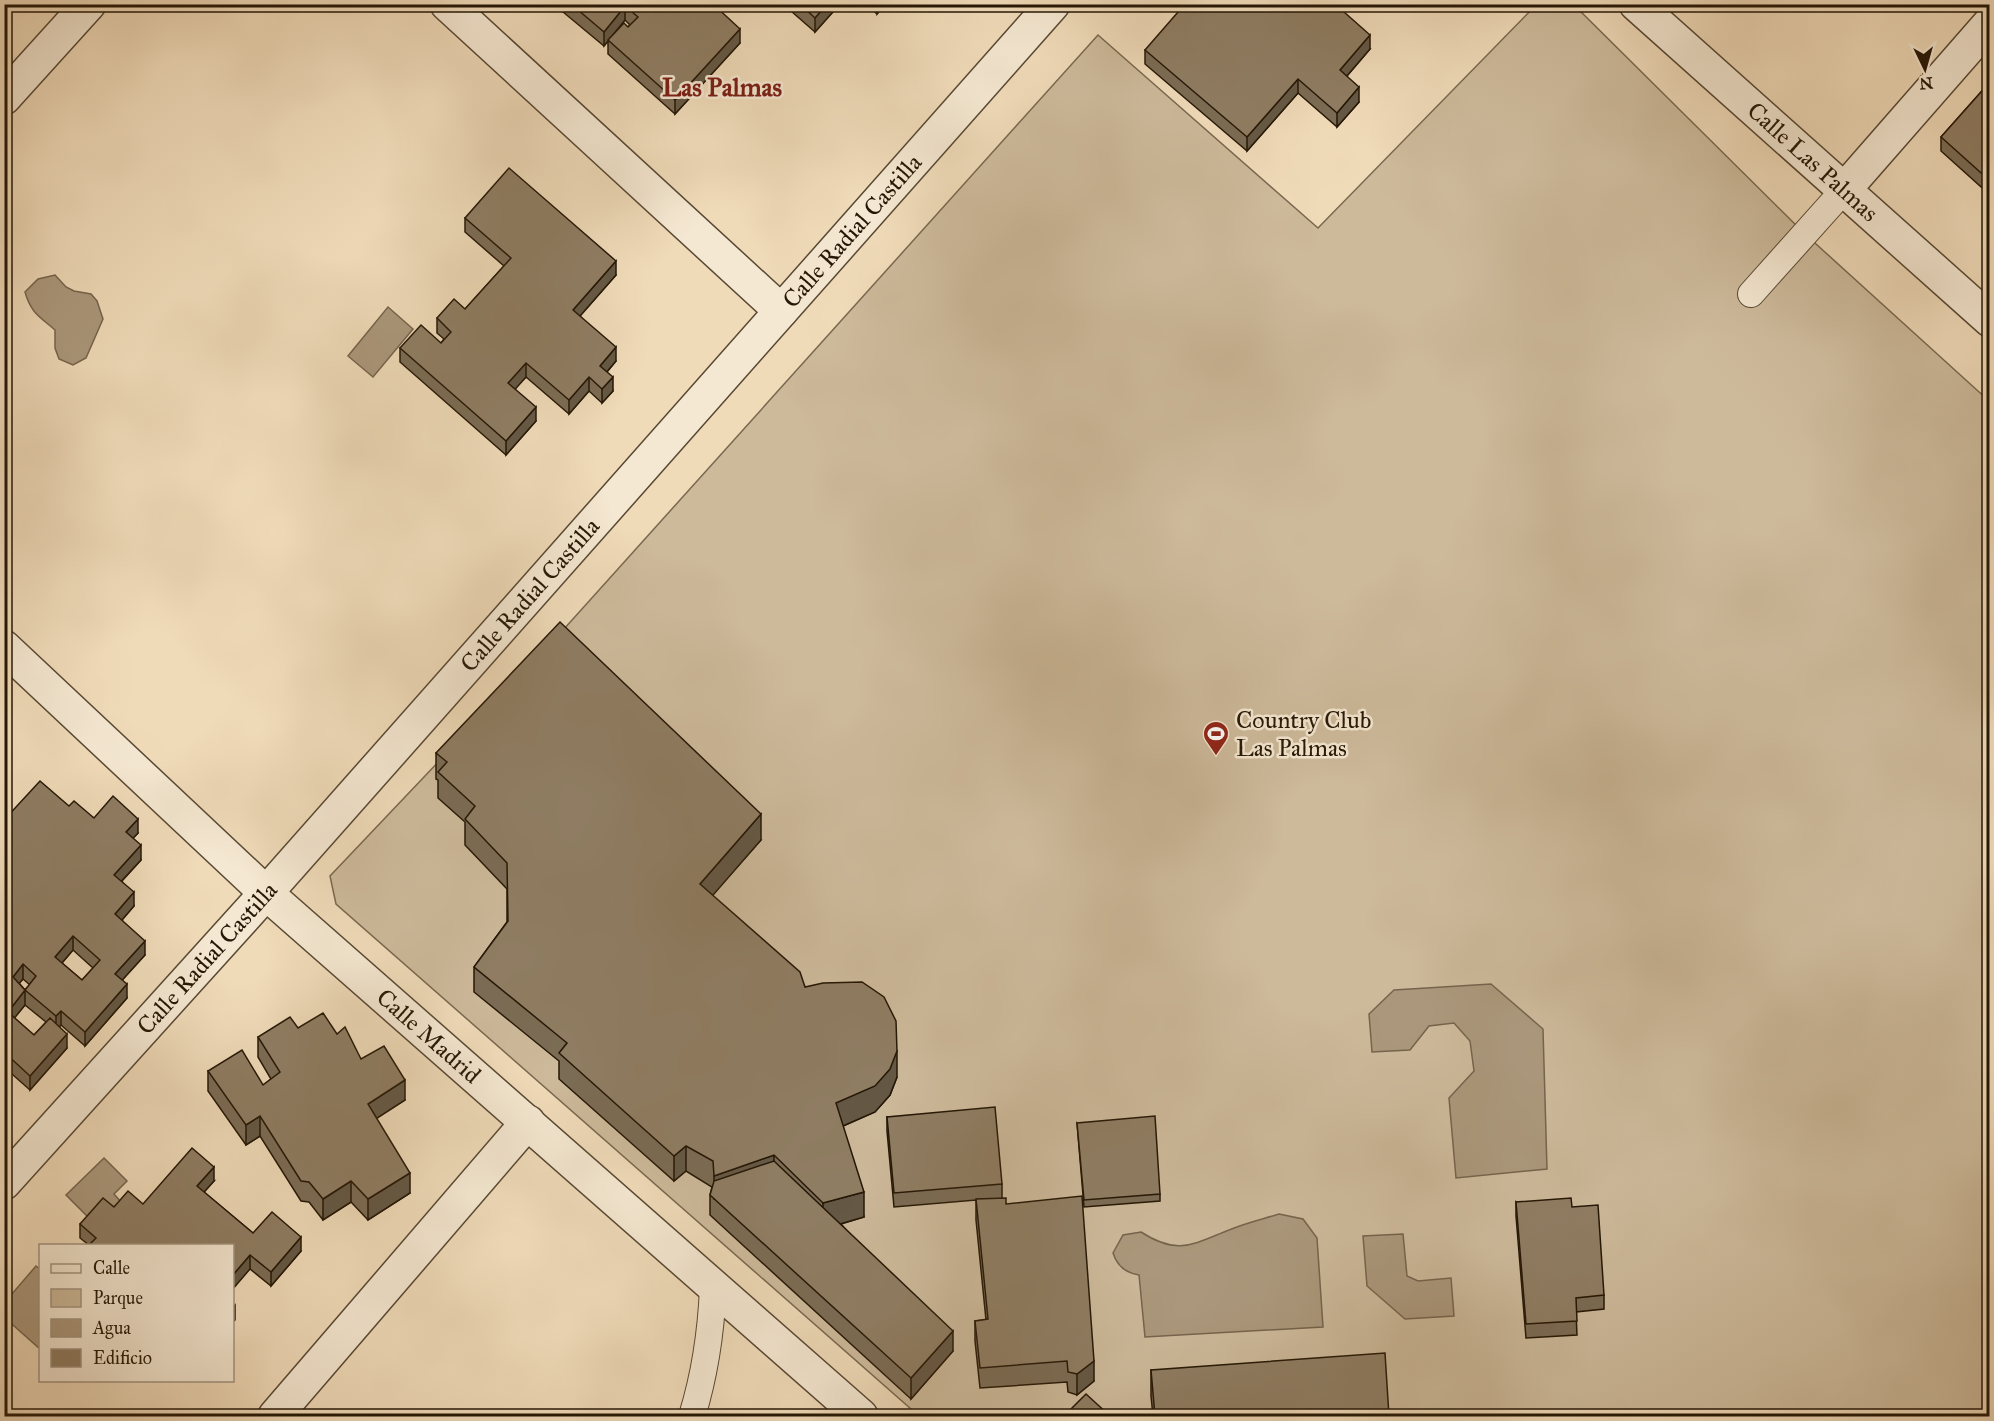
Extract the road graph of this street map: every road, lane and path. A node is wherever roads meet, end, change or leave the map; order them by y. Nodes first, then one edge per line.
1 (89, 4) edge
2 (447, 4) edge
3 (1053, 4) edge
4 (1636, 4) edge
5 (1989, 23) edge
6 (4, 98) edge
7 (1844, 190) junction
8 (1751, 294) dead end
9 (781, 312) junction
10 (1989, 320) edge
11 (4, 646) edge
12 (266, 893) junction
13 (528, 1122) junction
14 (4, 1184) edge
15 (713, 1288) junction
16 (275, 1416) edge
17 (692, 1416) edge
18 (861, 1416) edge

1 - 6 street
2 - 9 street
3 - 9 street, Calle Radial Castilla
4 - 7 street, Calle Las Palmas
5 - 7 street
7 - 8 lane
7 - 10 street, Calle Las Palmas
9 - 12 street, Calle Radial Castilla
11 - 12 street, Calle Madrid
12 - 13 street, Calle Madrid
12 - 14 street, Calle Radial Castilla
13 - 15 street, Calle Madrid
13 - 16 street
15 - 17 lane
15 - 18 street, Calle Madrid

